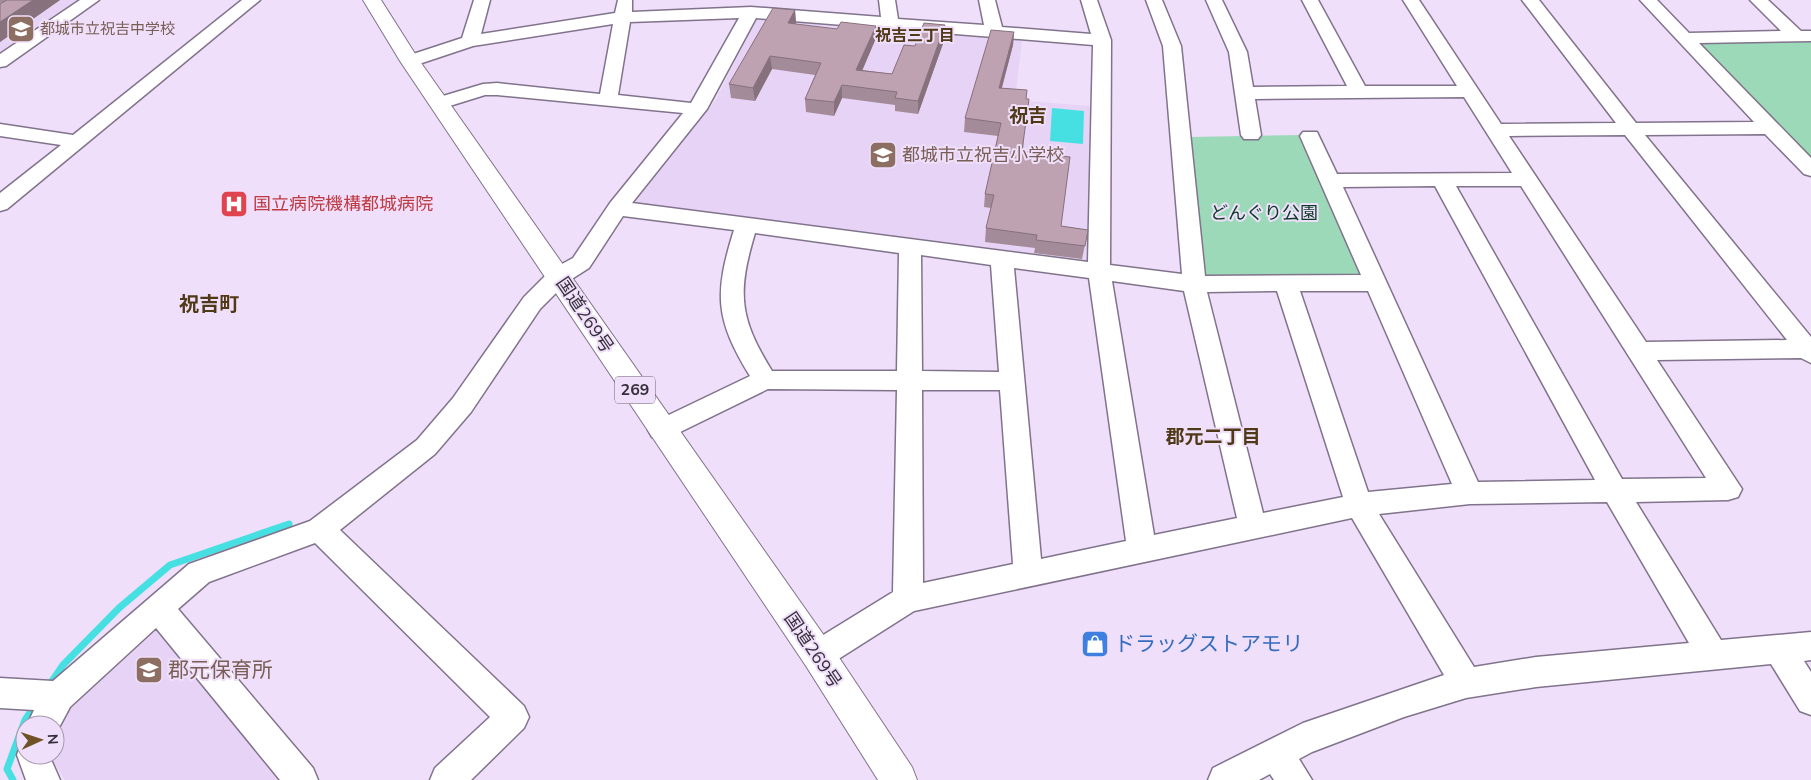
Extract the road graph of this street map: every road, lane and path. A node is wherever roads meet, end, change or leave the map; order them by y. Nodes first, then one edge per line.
1 (91, 0) edge
2 (252, 0) edge
3 (372, 0) edge
4 (482, 0) edge
5 (887, 0) edge
6 (987, 0) edge
7 (1089, 0) edge
8 (1154, 0) edge
9 (1214, 0) edge
10 (1310, 0) edge
11 (1411, 0) edge
12 (1530, 0) edge
13 (1648, 0) edge
14 (1758, 0) edge
15 (787, 8) edge
16 (624, 9) edge
17 (751, 12) junction
18 (890, 23) junction
19 (994, 30) junction
20 (1804, 36) edge
21 (1685, 38) junction
22 (1102, 40) junction
23 (470, 41) junction
24 (410, 61) junction
25 (0, 62) edge
26 (1469, 91) junction
27 (1359, 92) junction
28 (1246, 93) junction
29 (608, 101) junction
30 (440, 103) junction
31 (697, 109) junction
32 (1771, 128) junction
33 (1630, 129) junction
34 (0, 130) edge
35 (1495, 130) junction
36 (1251, 135) dead end
37 (1310, 136) dead end
38 (76, 141) junction
39 (1811, 170) edge
40 (1528, 179) junction
41 (1442, 180) junction
42 (1332, 181) junction
43 (0, 204) edge
44 (617, 208) junction
45 (746, 226) junction
46 (910, 246) junction
47 (1002, 259) junction
48 (1099, 271) junction
49 (559, 276) junction
50 (1377, 283) junction
51 (1194, 284) junction
52 (1286, 285) junction
53 (1640, 351) junction
54 (1810, 351) edge
55 (765, 380) junction
56 (909, 380) junction
57 (1012, 381) junction
58 (662, 430) junction
59 (1614, 490) junction
60 (1470, 493) junction
61 (1359, 505) junction
62 (1253, 527) junction
63 (320, 529) junction
64 (1142, 551) junction
65 (1028, 573) junction
66 (908, 599) junction
67 (158, 608) junction
68 (1811, 646) edge
69 (1779, 649) junction
70 (818, 655) junction
71 (1713, 655) junction
72 (1466, 683) junction
73 (13, 694) edge
74 (59, 696) junction
75 (1811, 700) edge
76 (48, 715) edge
77 (1274, 753) junction
78 (37, 765) edge
79 (44, 780) edge
80 (301, 780) edge
81 (447, 780) edge
82 (899, 780) edge
83 (1225, 780) edge
84 (1296, 780) edge

1 - 25 street
2 - 38 street
3 - 24 highway, 国道269号 / 269
4 - 23 street
5 - 18 street
6 - 19 street
7 - 22 street
8 - 51 street
9 - 28 street
10 - 27 street
11 - 26 street
12 - 33 street
13 - 21 street
14 - 20 street
15 - 17 street
15 - 18 street
16 - 17 street
16 - 23 street
16 - 29 street
17 - 31 street
18 - 19 street
19 - 22 street
20 - 21 street
21 - 32 street
22 - 48 street
23 - 24 street
24 - 30 highway, 国道269号 / 269
26 - 27 street
26 - 35 street
27 - 28 street
28 - 36 street
29 - 30 street
29 - 31 street
30 - 49 highway, 国道269号 / 269
31 - 44 street
32 - 33 street
32 - 39 street
33 - 35 street
33 - 54 street
34 - 38 street
35 - 40 street
37 - 42 street
38 - 43 street
40 - 41 street
40 - 53 street
41 - 42 street
41 - 59 street
42 - 50 street
44 - 45 street
44 - 49 street
45 - 46 street
45 - 55 street
46 - 47 street
46 - 56 street
47 - 48 street
47 - 57 street
48 - 51 street
48 - 64 street
49 - 58 highway, 国道269号 / 269
49 - 63 street
50 - 52 street
50 - 60 street
51 - 52 street
51 - 62 street
52 - 61 street
53 - 54 street
53 - 59 street
55 - 56 street
55 - 58 street
56 - 57 street
56 - 66 street
57 - 65 street
58 - 70 highway, 国道269号 / 269
59 - 60 street
59 - 71 street
60 - 61 street
61 - 62 street
61 - 72 street
62 - 64 street
63 - 67 street
63 - 81 street
64 - 65 street
65 - 66 street
66 - 70 street
67 - 74 street
67 - 80 street
68 - 69 street
69 - 71 street
69 - 75 street
70 - 82 highway, 国道269号 / 269
71 - 72 street
72 - 77 street
73 - 74 street
74 - 76 street
77 - 83 street
77 - 84 street
78 - 79 street

